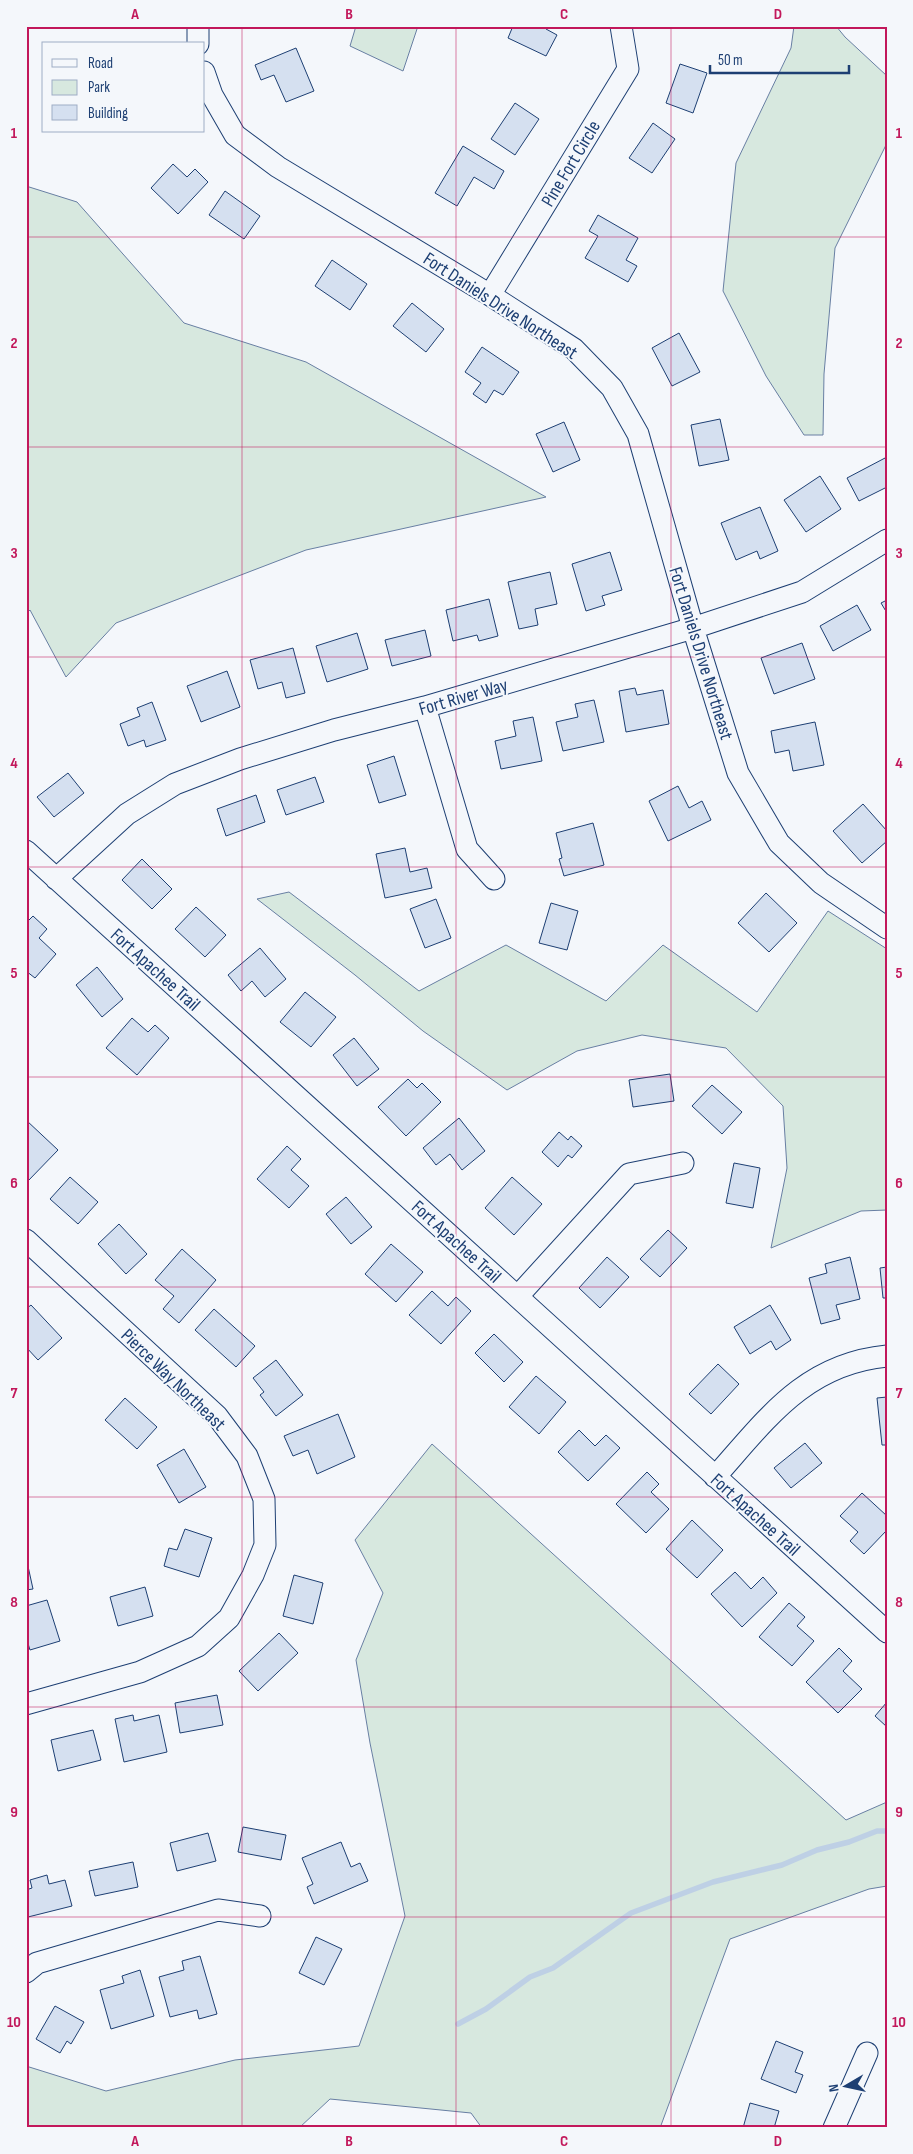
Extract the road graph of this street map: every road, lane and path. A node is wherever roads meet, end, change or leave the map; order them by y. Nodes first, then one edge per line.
1 (198, 26) edge
2 (621, 26) edge
3 (198, 42) edge
4 (205, 75) edge
5 (490, 295) junction
6 (887, 540) edge
7 (693, 628) junction
8 (426, 707) junction
9 (26, 851) edge
10 (56, 878) junction
11 (494, 879) dead end
12 (887, 928) edge
13 (683, 1163) dead end
14 (26, 1240) edge
15 (518, 1296) junction
16 (887, 1356) edge
17 (715, 1477) junction
18 (887, 1632) edge
19 (26, 1704) edge
20 (260, 1916) dead end
21 (26, 1972) edge
22 (867, 2053) dead end
23 (834, 2128) edge

1 - 3 street
2 - 5 street, Pine Fort Circle
4 - 5 street, Fort Daniels Drive Northeast
5 - 7 street, Fort Daniels Drive Northeast
6 - 7 street, Fort River Way
7 - 8 street, Fort River Way
7 - 12 street, Fort Daniels Drive Northeast
8 - 10 street, Fort River Way
8 - 11 street
9 - 10 street, Fort Apachee Trail
10 - 15 street, Fort Apachee Trail
13 - 15 street
14 - 19 street, Pierce Way Northeast
15 - 17 street, Fort Apachee Trail
16 - 17 street
17 - 18 street, Fort Apachee Trail
20 - 21 street
22 - 23 street

